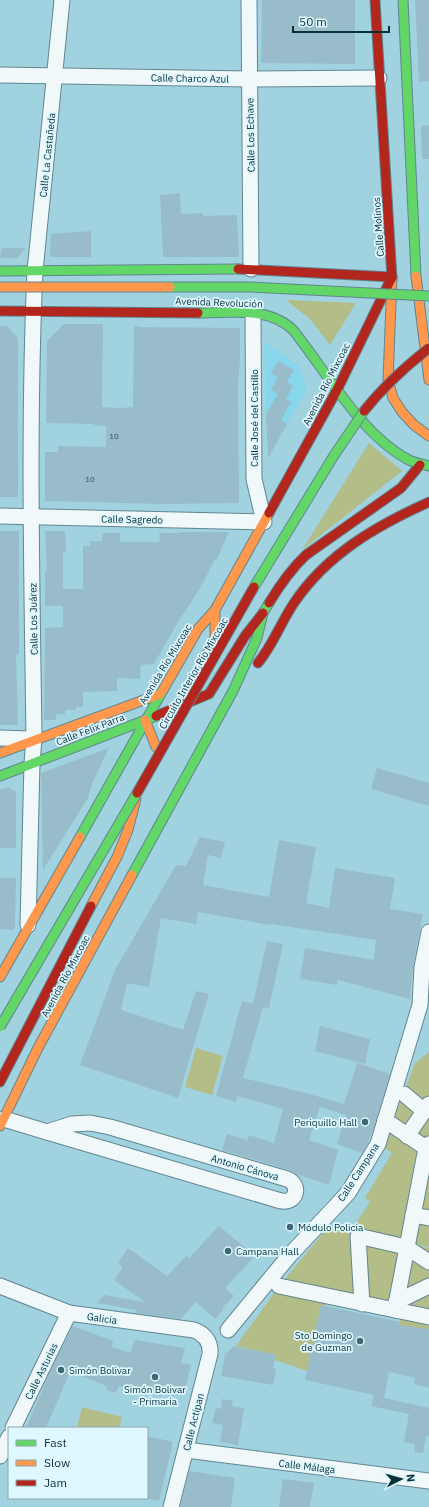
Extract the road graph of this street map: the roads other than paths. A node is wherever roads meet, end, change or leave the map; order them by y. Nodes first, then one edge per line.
1 (62, 0) edge
2 (249, 0) edge
3 (375, 0) edge
4 (403, 0) edge
5 (0, 75) edge
6 (54, 76) junction
7 (379, 78) junction
8 (249, 79) junction
9 (251, 269) junction
10 (0, 271) edge
11 (35, 271) junction
12 (392, 277) junction
13 (419, 277) junction
14 (0, 286) edge
15 (429, 296) edge
16 (33, 310) junction
17 (0, 311) edge
18 (253, 313) junction
19 (429, 348) edge
20 (429, 380) edge
21 (337, 390) junction
22 (429, 436) edge
23 (424, 463) edge
24 (429, 502) edge
25 (0, 516) edge
26 (32, 516) junction
27 (264, 522) junction
28 (215, 610) junction
29 (263, 613) junction
30 (233, 691) junction
31 (160, 694) junction
32 (177, 708) junction
33 (145, 720) junction
34 (0, 738) edge
35 (34, 739) junction
36 (156, 747) junction
37 (0, 753) edge
38 (32, 763) junction
39 (0, 776) edge
40 (28, 927) junction
41 (429, 932) edge
42 (0, 977) edge
43 (425, 1007) edge
44 (0, 1027) edge
45 (0, 1082) edge
46 (404, 1094) dead end
47 (427, 1107) edge
48 (385, 1120) junction
49 (2, 1122) edge
50 (47, 1132) junction
51 (407, 1136) junction
52 (427, 1146) edge
53 (413, 1215) junction
54 (429, 1218) edge
55 (406, 1247) junction
56 (429, 1262) edge
57 (0, 1286) edge
58 (279, 1286) dead end
59 (429, 1286) edge
60 (362, 1304) junction
61 (395, 1306) junction
62 (69, 1313) junction
63 (429, 1316) edge
64 (228, 1330) dead end
65 (206, 1338) joint
66 (13, 1427) edge
67 (8, 1439) edge
68 (186, 1450) junction
69 (0, 1456) edge
70 (429, 1481) edge
71 (171, 1507) edge

1 - 6 street, Calle La Castañeda
2 - 8 street, Calle Los Echave
3 - 7 main road, Calle Molinos
4 - 13 main road
5 - 6 street, Calle Charco Azul
6 - 8 street, Calle Charco Azul
6 - 11 street, Calle La Castañeda
7 - 8 street, Calle Charco Azul
7 - 12 main road, Calle Molinos
8 - 9 street, Calle Los Echave
9 - 11 main road
9 - 12 main road
10 - 11 main road
11 - 16 street, Calle La Castañeda
12 - 13 main road
12 - 21 main road, Avenida Río Mixcoac
12 - 22 main road, Calle Molinos
13 - 20 main road
14 - 15 main road, bridge
16 - 17 main road, Avenida Revolución
16 - 18 main road, Avenida Revolución
16 - 26 street, Calle Los Juárez
18 - 21 main road, Avenida Revolución
18 - 27 street, Calle José del Castillo
19 - 44 main road, Circuito Interior Río Mixcoac, bridge
21 - 23 main road, Avenida Revolución
21 - 27 main road, Avenida Río Mixcoac
23 - 29 main road, Avenida Río Mixcoac
24 - 30 main road, Avenida Río Mixcoac
25 - 26 street, Calle Sagredo
26 - 27 street, Calle Sagredo
26 - 35 street, Calle Los Juárez
27 - 28 main road, Avenida Río Mixcoac
28 - 31 main road, Avenida Río Mixcoac
28 - 32 main road
29 - 30 main road, Avenida Río Mixcoac
29 - 32 main road, Calle Felix Parra
30 - 49 main road, Avenida Río Mixcoac
31 - 33 main road, Avenida Río Mixcoac
31 - 35 main road, Calle Felix Parra
32 - 33 main road, Calle Felix Parra
32 - 36 main road
33 - 36 main road
33 - 38 main road, Calle Felix Parra
33 - 40 main road, Avenida Río Mixcoac
34 - 35 street
35 - 37 main road, Calle Felix Parra
35 - 38 street, Calle Los Juárez
36 - 45 main road
38 - 39 main road, Calle Felix Parra
38 - 40 street, Calle Los Juárez
40 - 42 main road, Avenida Río Mixcoac
41 - 43 street, Calle Campana
43 - 48 street, Calle Campana
46 - 47 street
47 - 51 street
48 - 51 street
48 - 64 street, Calle Campana
49 - 50 street, Antonio Cánova
50 - 50 street, Antonio Cánova
51 - 52 street
52 - 53 street
53 - 54 street
53 - 55 street
55 - 56 street
55 - 60 street
55 - 61 street
57 - 62 street, Galicia
58 - 60 street
59 - 61 street
60 - 61 street
61 - 63 street
62 - 65 street, Galicia
62 - 66 street, Calle Asturias
65 - 68 street, Calle Actipan
67 - 69 street
68 - 70 street, Calle Málaga
68 - 71 street, Calle Actipan

